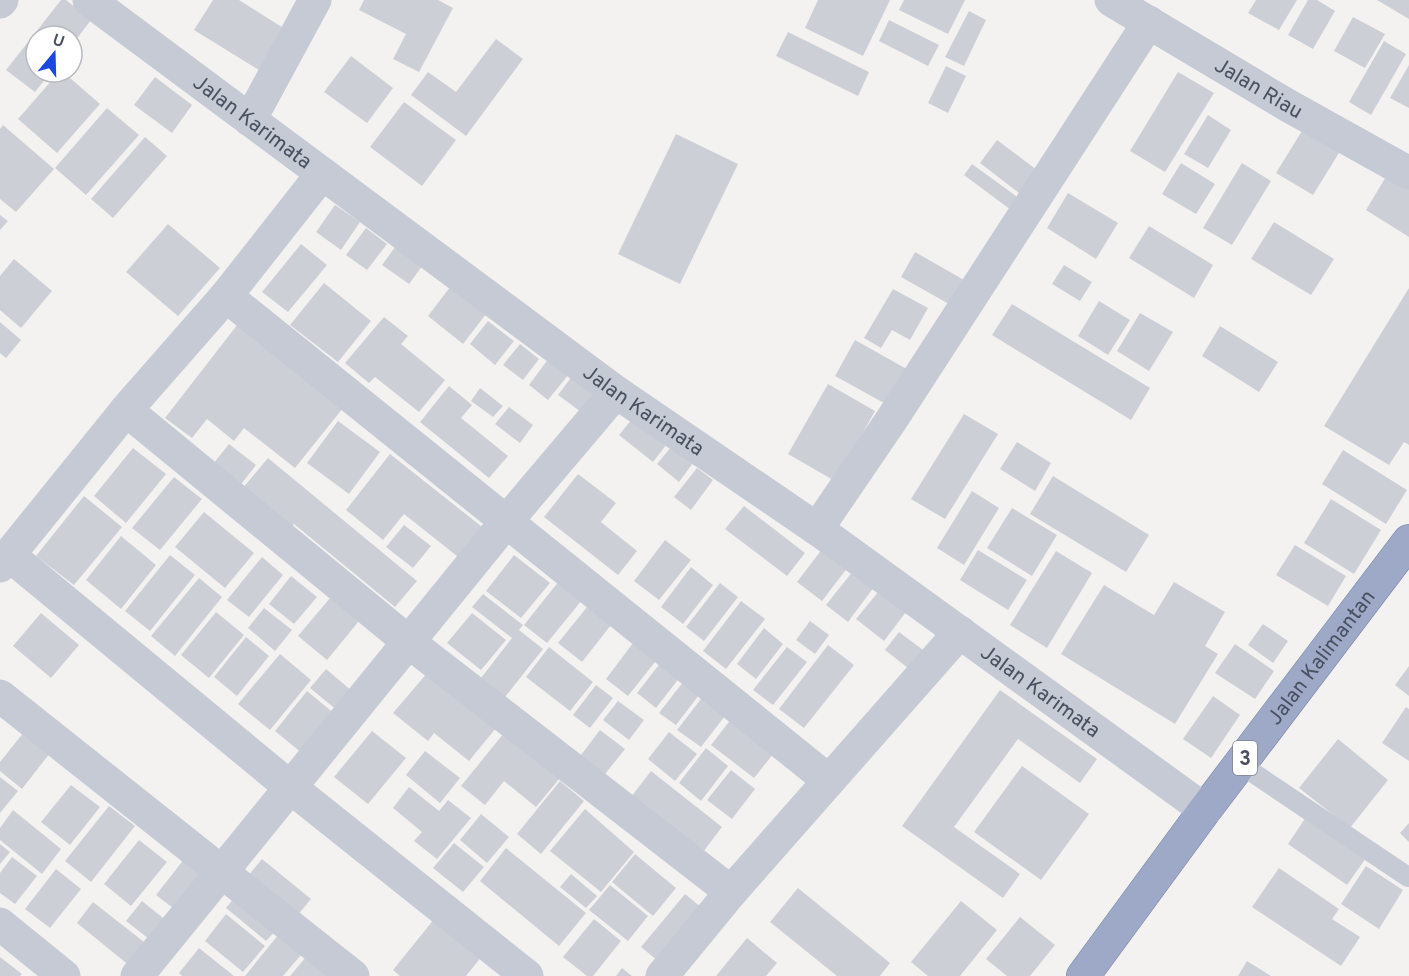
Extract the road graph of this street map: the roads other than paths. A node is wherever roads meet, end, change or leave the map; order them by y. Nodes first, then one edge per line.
1 (89, 0) edge
2 (315, 0) edge
3 (1111, 0) edge
4 (1149, 22) junction
5 (250, 120) junction
6 (1409, 173) edge
7 (322, 174) junction
8 (226, 296) junction
9 (616, 392) junction
10 (126, 410) junction
11 (506, 522) junction
12 (817, 529) junction
13 (1409, 541) edge
14 (5, 560) edge
15 (960, 632) junction
16 (410, 643) junction
17 (0, 696) edge
18 (1240, 764) junction
19 (828, 780) junction
20 (290, 787) junction
21 (1205, 810) junction
22 (221, 872) junction
23 (1408, 878) edge
24 (731, 892) junction
25 (0, 924) edge
26 (64, 976) edge
27 (137, 976) edge
28 (353, 976) edge
29 (527, 976) edge
30 (662, 976) edge
31 (1083, 976) edge

1 - 5 street, Jalan Karimata
2 - 5 street
3 - 4 street, Jalan Riau
4 - 6 street, Jalan Riau
4 - 12 street
5 - 7 street, Jalan Karimata
7 - 8 street
7 - 9 street, Jalan Karimata
8 - 10 street
8 - 11 street
9 - 11 street
9 - 12 street, Jalan Karimata
10 - 14 street
10 - 16 street
11 - 16 street
11 - 19 street
12 - 15 street, Jalan Karimata
13 - 18 highway, Jalan Kalimantan / 3
14 - 20 street
15 - 19 street
15 - 21 street, Jalan Karimata
16 - 20 street
16 - 24 street
17 - 22 street
18 - 21 highway, Jalan Kalimantan / 3
18 - 23 lane
19 - 24 street
20 - 22 street
20 - 29 street
21 - 31 highway, Jalan Kalimantan / 3
22 - 27 street
22 - 28 street
24 - 30 street
25 - 26 street

